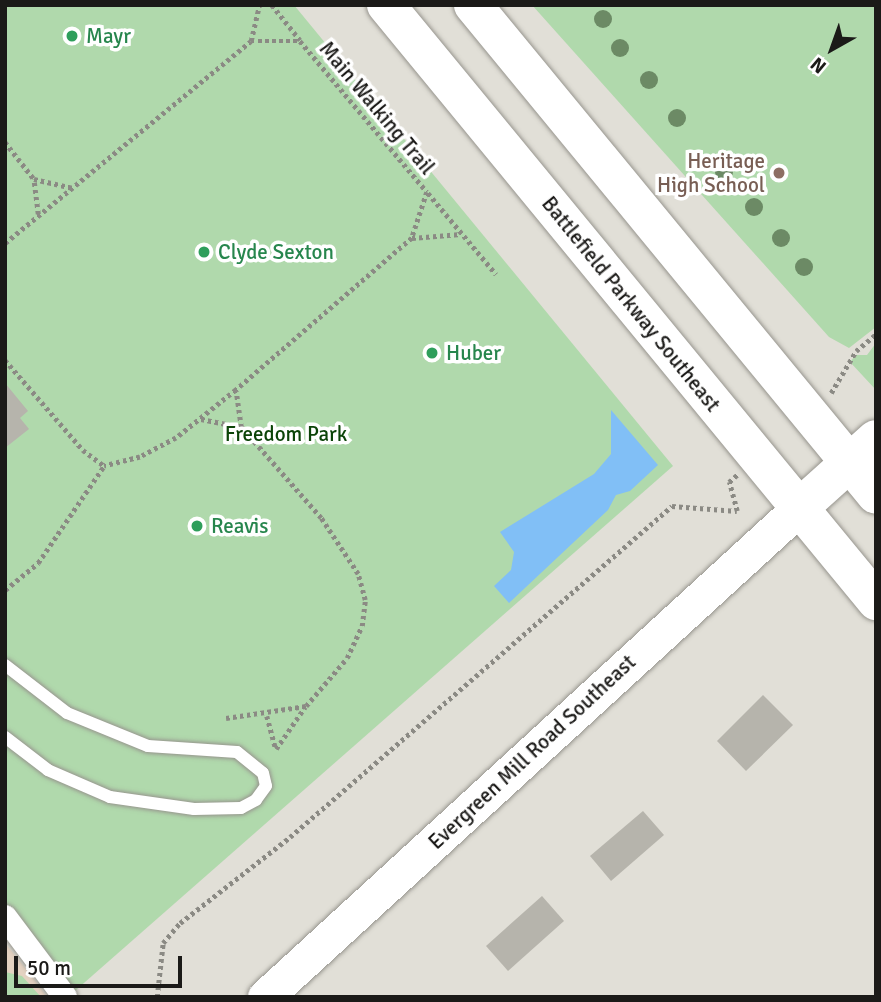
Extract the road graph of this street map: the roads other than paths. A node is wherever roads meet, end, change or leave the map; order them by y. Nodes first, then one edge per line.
1 (386, 5) edge
2 (473, 5) edge
3 (862, 451) edge
4 (876, 495) edge
5 (799, 508) junction
6 (876, 601) edge
7 (5, 665) edge
8 (5, 737) edge
9 (7, 925) edge
10 (65, 997) edge
11 (265, 997) edge

1 - 5 main road, Battlefield Parkway Southeast
2 - 3 main road
3 - 4 main road
3 - 5 main road
5 - 6 main road, Battlefield Parkway Southeast
5 - 11 main road, Evergreen Mill Road Southeast
7 - 8 lane
9 - 10 street

